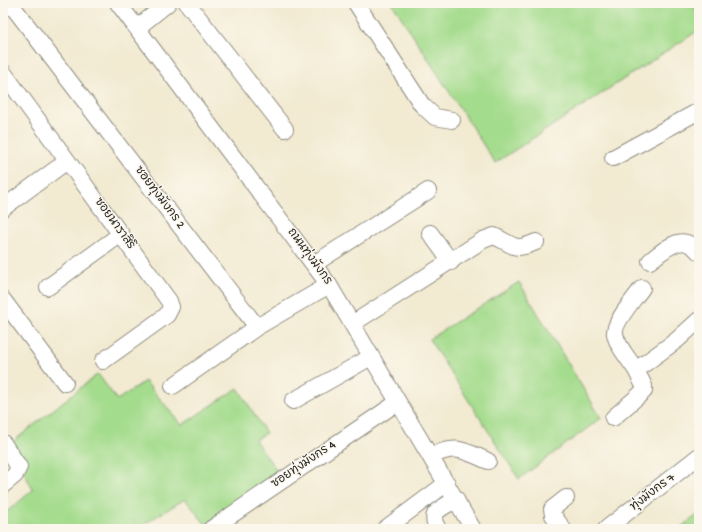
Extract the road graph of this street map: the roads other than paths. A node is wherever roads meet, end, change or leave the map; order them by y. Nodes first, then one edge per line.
1 (10, 3) edge
2 (118, 3) edge
3 (168, 3) edge
4 (187, 3) edge
5 (356, 3) edge
6 (137, 28) junction
7 (3, 72) edge
8 (8, 90) edge
9 (699, 111) edge
10 (452, 120) dead end
11 (285, 129) dead end
12 (613, 158) dead end
13 (67, 161) junction
14 (428, 191) dead end
15 (3, 208) edge
16 (430, 233) dead end
17 (121, 234) junction
18 (536, 242) dead end
19 (699, 252) edge
20 (650, 261) dead end
21 (451, 262) junction
22 (314, 264) junction
23 (329, 285) junction
24 (48, 287) dead end
25 (642, 288) dead end
26 (3, 300) edge
27 (699, 320) edge
28 (352, 324) junction
29 (257, 327) junction
30 (371, 357) junction
31 (103, 361) dead end
32 (636, 370) junction
33 (65, 383) dead end
34 (173, 386) dead end
35 (293, 401) dead end
36 (398, 402) junction
37 (613, 418) dead end
38 (3, 443) edge
39 (430, 456) junction
40 (699, 456) edge
41 (488, 462) dead end
42 (447, 483) junction
43 (3, 485) edge
44 (566, 498) dead end
45 (456, 499) junction
46 (211, 529) edge
47 (385, 529) edge
48 (438, 529) edge
49 (472, 529) edge
50 (563, 529) edge
51 (606, 529) edge

1 - 29 street, ซอยทุ่งมังกร 2
2 - 6 street, ถนนทุ่งมังกร
3 - 6 street
4 - 11 street
5 - 10 street
6 - 22 street, ถนนทุ่งมังกร
7 - 8 street, ซอยนาราสิริ
8 - 13 street, ซอยนาราสิริ
9 - 12 street
13 - 15 street
13 - 17 street, ซอยนาราสิริ
14 - 22 street
16 - 21 street
17 - 24 street
17 - 31 street, ซอยนาราสิริ
18 - 21 street
19 - 20 street
21 - 28 street
22 - 23 street, ถนนทุ่งมังกร
23 - 28 street, ถนนทุ่งมังกร
23 - 29 street
25 - 32 street
26 - 33 street
27 - 32 street
28 - 30 street, ถนนทุ่งมังกร
29 - 34 street
30 - 35 street
30 - 36 street, ถนนทุ่งมังกร
32 - 37 street
36 - 39 street, ถนนทุ่งมังกร
36 - 46 street, ซอยทุ่งมังกร 4
38 - 43 street
39 - 41 street
39 - 42 street, ถนนทุ่งมังกร
40 - 51 street, ทุ่งมังกร 7
42 - 45 street, ถนนทุ่งมังกร
42 - 47 street
44 - 50 street
45 - 48 street
45 - 49 street, ถนนทุ่งมังกร

